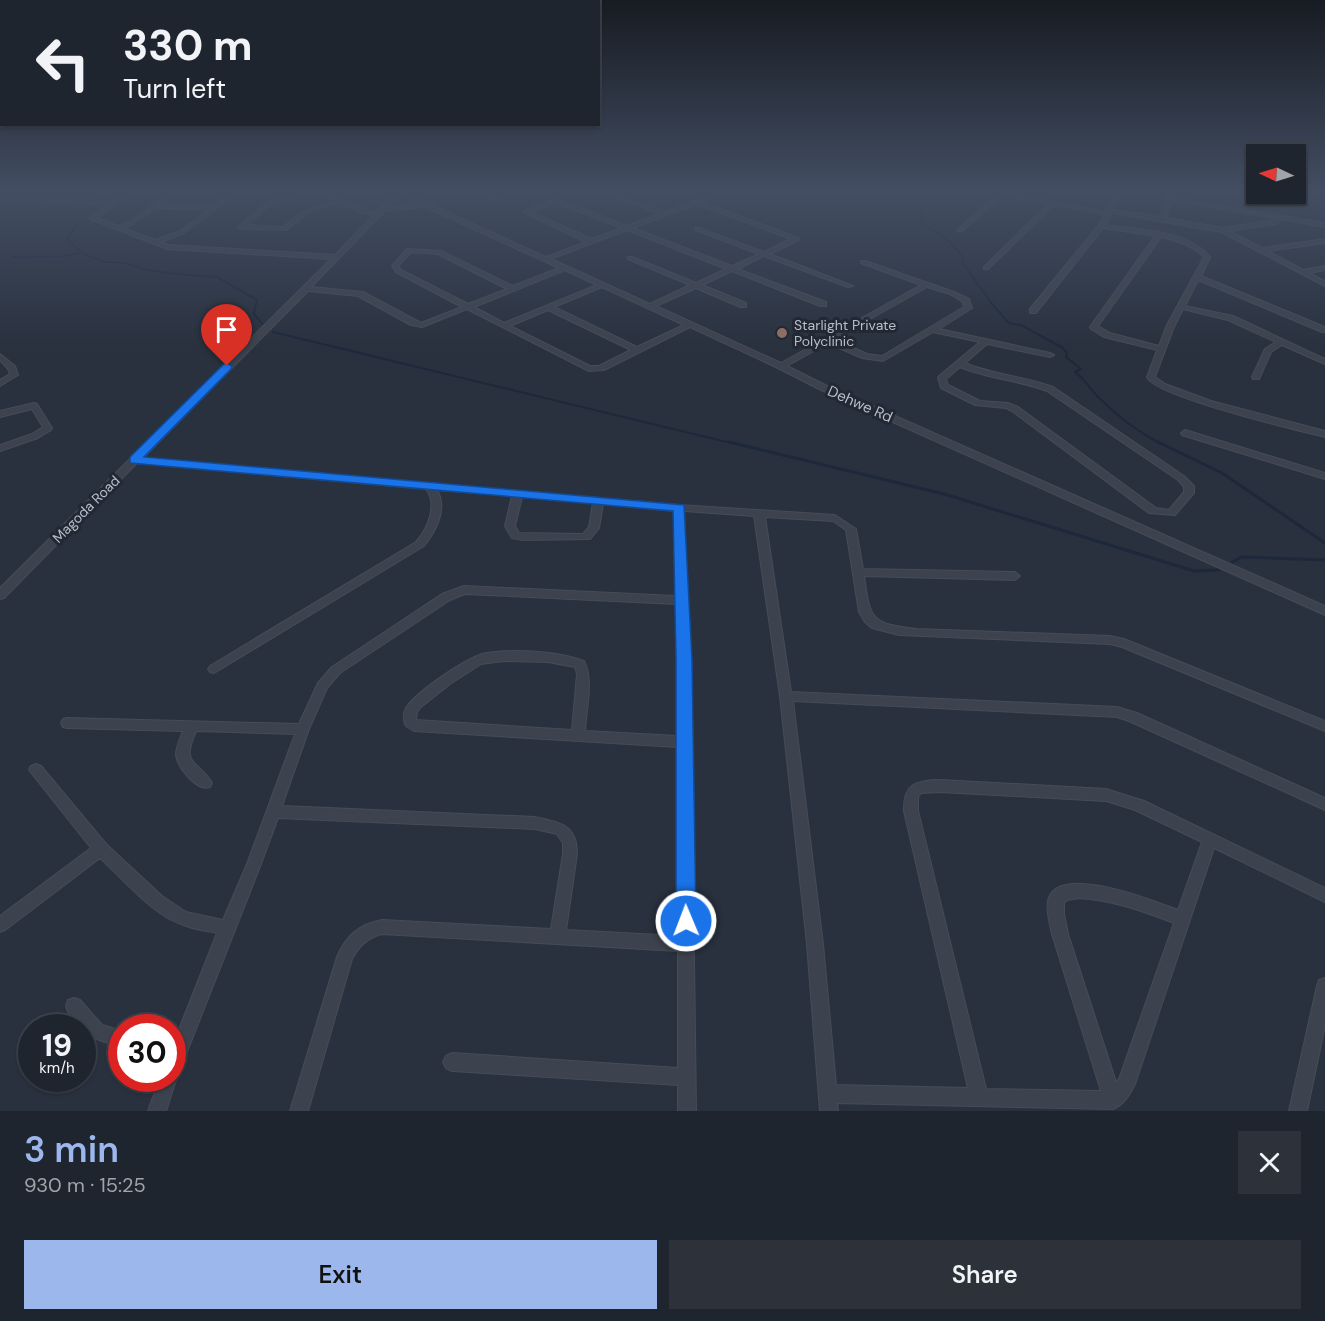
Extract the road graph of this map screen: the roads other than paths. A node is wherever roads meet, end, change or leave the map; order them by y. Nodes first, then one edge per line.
1 (161, 244) edge
2 (349, 244) edge
3 (512, 244) edge
4 (587, 244) edge
5 (668, 244) edge
6 (737, 244) edge
7 (786, 244) edge
8 (1011, 244) edge
9 (1087, 244) edge
10 (1152, 244) edge
11 (1190, 244) edge
12 (1249, 244) edge
13 (1305, 244) edge
14 (1261, 250) junction
15 (764, 254) junction
16 (336, 257) junction
17 (630, 258) dead end
18 (546, 259) junction
19 (863, 262) dead end
20 (565, 268) junction
21 (986, 268) dead end
22 (1325, 268) edge
23 (731, 269) junction
24 (1302, 272) junction
25 (1198, 277) junction
26 (927, 284) junction
27 (1325, 284) edge
28 (602, 285) junction
29 (696, 286) junction
30 (850, 286) dead end
31 (306, 289) junction
32 (513, 289) junction
33 (823, 304) dead end
34 (743, 305) dead end
35 (470, 306) junction
36 (649, 307) junction
37 (1182, 307) junction
38 (549, 308) junction
39 (1033, 311) dead end
40 (505, 325) junction
41 (688, 325) junction
42 (934, 330) junction
43 (1325, 330) edge
44 (829, 340) junction
45 (986, 341) junction
46 (1282, 342) junction
47 (1162, 349) junction
48 (637, 350) junction
49 (0, 356) edge
50 (1050, 356) dead end
51 (1325, 362) edge
52 (960, 364) junction
53 (781, 366) junction
54 (1256, 377) dead end
55 (0, 384) edge
56 (0, 414) edge
57 (1185, 433) dead end
58 (1325, 434) edge
59 (0, 448) edge
60 (135, 460) junction
61 (1325, 476) edge
62 (429, 486) junction
63 (518, 493) junction
64 (600, 500) junction
65 (679, 507) junction
66 (759, 513) junction
67 (858, 572) junction
68 (1015, 576) dead end
69 (0, 595) edge
70 (682, 600) junction
71 (1325, 611) edge
72 (214, 669) dead end
73 (786, 696) junction
74 (67, 723) dead end
75 (1325, 726) edge
76 (190, 728) junction
77 (303, 729) junction
78 (578, 736) junction
79 (684, 742) junction
80 (36, 770) dead end
81 (205, 783) dead end
82 (1325, 804) edge
83 (274, 812) junction
84 (1210, 839) junction
85 (101, 849) junction
86 (1325, 895) edge
87 (1182, 920) junction
88 (0, 925) edge
89 (227, 928) junction
90 (558, 935) junction
91 (687, 944) junction
92 (1325, 986) edge
93 (74, 1006) dead end
94 (186, 1026) edge
95 (108, 1035) edge
96 (452, 1062) dead end
97 (688, 1077) junction
98 (163, 1092) edge
99 (979, 1097) junction
100 (1113, 1100) junction
101 (828, 1103) edge
102 (156, 1111) edge
103 (299, 1111) edge
104 (687, 1111) edge
105 (1298, 1111) edge

1 - 16 street
2 - 16 street, Magoda Road
3 - 18 street, Dehwe Rd
4 - 18 street
5 - 23 street
6 - 15 street
7 - 15 street
8 - 21 street
9 - 39 street
10 - 47 street
11 - 25 street
12 - 14 street
13 - 14 street
14 - 24 street
15 - 23 street
15 - 30 street
16 - 31 street, Magoda Road
17 - 29 street
18 - 20 street, Dehwe Rd
19 - 26 street
20 - 28 street, Dehwe Rd
20 - 32 street
22 - 24 street
23 - 29 street
23 - 33 street
24 - 27 street
25 - 37 street
25 - 43 street
26 - 42 street
26 - 44 street
28 - 36 street, Dehwe Rd
28 - 38 street
29 - 34 street
29 - 36 street
31 - 35 street
31 - 60 street, Magoda Road
32 - 35 street
32 - 35 street
35 - 40 street
36 - 41 street, Dehwe Rd
37 - 46 street
37 - 47 street
38 - 40 street
38 - 48 street
40 - 48 street
41 - 48 street
41 - 53 street, Dehwe Rd
42 - 44 street
42 - 45 street
44 - 53 street
45 - 50 street
45 - 52 street
46 - 51 street
46 - 54 street
47 - 58 street
49 - 55 street
52 - 52 street
53 - 71 street, Dehwe Rd
56 - 59 street
57 - 61 street
60 - 62 street
60 - 69 street, Magoda Road
62 - 63 street
62 - 72 street
63 - 64 street
63 - 64 street
64 - 65 street
65 - 66 street
65 - 70 street
66 - 67 street
66 - 73 street
67 - 68 street
67 - 75 street
70 - 77 street
70 - 79 street
73 - 82 street
73 - 101 street
74 - 76 street
76 - 77 street
76 - 81 street
77 - 83 street
78 - 78 street
78 - 79 street
79 - 91 street
80 - 85 street
83 - 89 street
83 - 90 street
84 - 86 street
84 - 87 street
84 - 99 street
85 - 88 street
85 - 89 street
87 - 100 street
87 - 100 street
89 - 94 street
90 - 91 street
90 - 103 street
91 - 97 street
92 - 105 street
93 - 95 street
96 - 97 street
97 - 104 street
98 - 102 street
99 - 100 street
99 - 101 street

